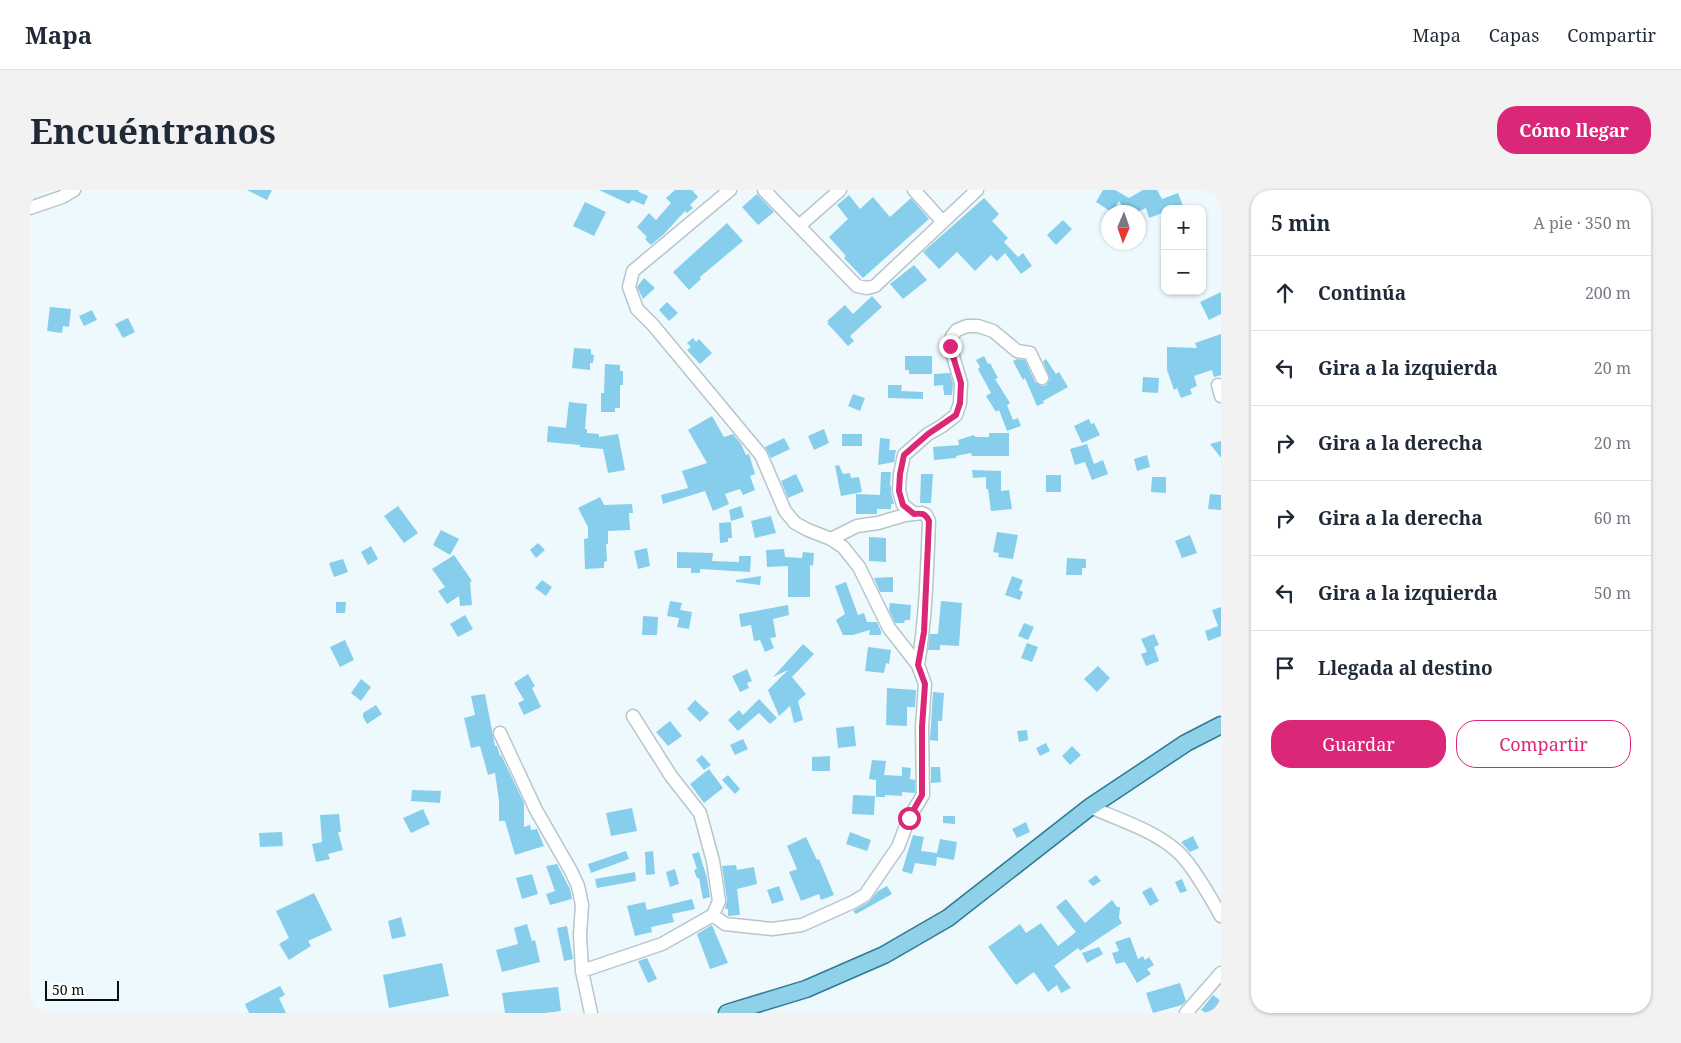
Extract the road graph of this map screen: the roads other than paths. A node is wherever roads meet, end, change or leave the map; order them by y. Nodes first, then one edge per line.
1 (74, 190) edge
2 (730, 190) edge
3 (840, 190) edge
4 (914, 190) edge
5 (977, 190) edge
6 (767, 192) edge
7 (30, 208) edge
8 (943, 222) junction
9 (799, 226) junction
10 (1042, 378) dead end
11 (914, 514) junction
12 (832, 539) junction
13 (918, 665) junction
14 (633, 716) dead end
15 (1221, 725) edge
16 (500, 733) dead end
17 (1090, 807) junction
18 (713, 915) junction
19 (1221, 916) edge
20 (582, 971) junction
21 (1221, 973) edge
22 (1184, 1012) edge
23 (591, 1013) edge
24 (727, 1013) edge

1 - 7 street
2 - 12 street
3 - 9 street
4 - 8 street
5 - 8 street
6 - 9 street
8 - 9 street
10 - 11 street
11 - 12 street
11 - 13 street
12 - 13 street
13 - 18 street
14 - 18 street
15 - 17 main road
16 - 20 street
17 - 19 street
17 - 24 main road
18 - 20 street
20 - 23 street
21 - 22 street

